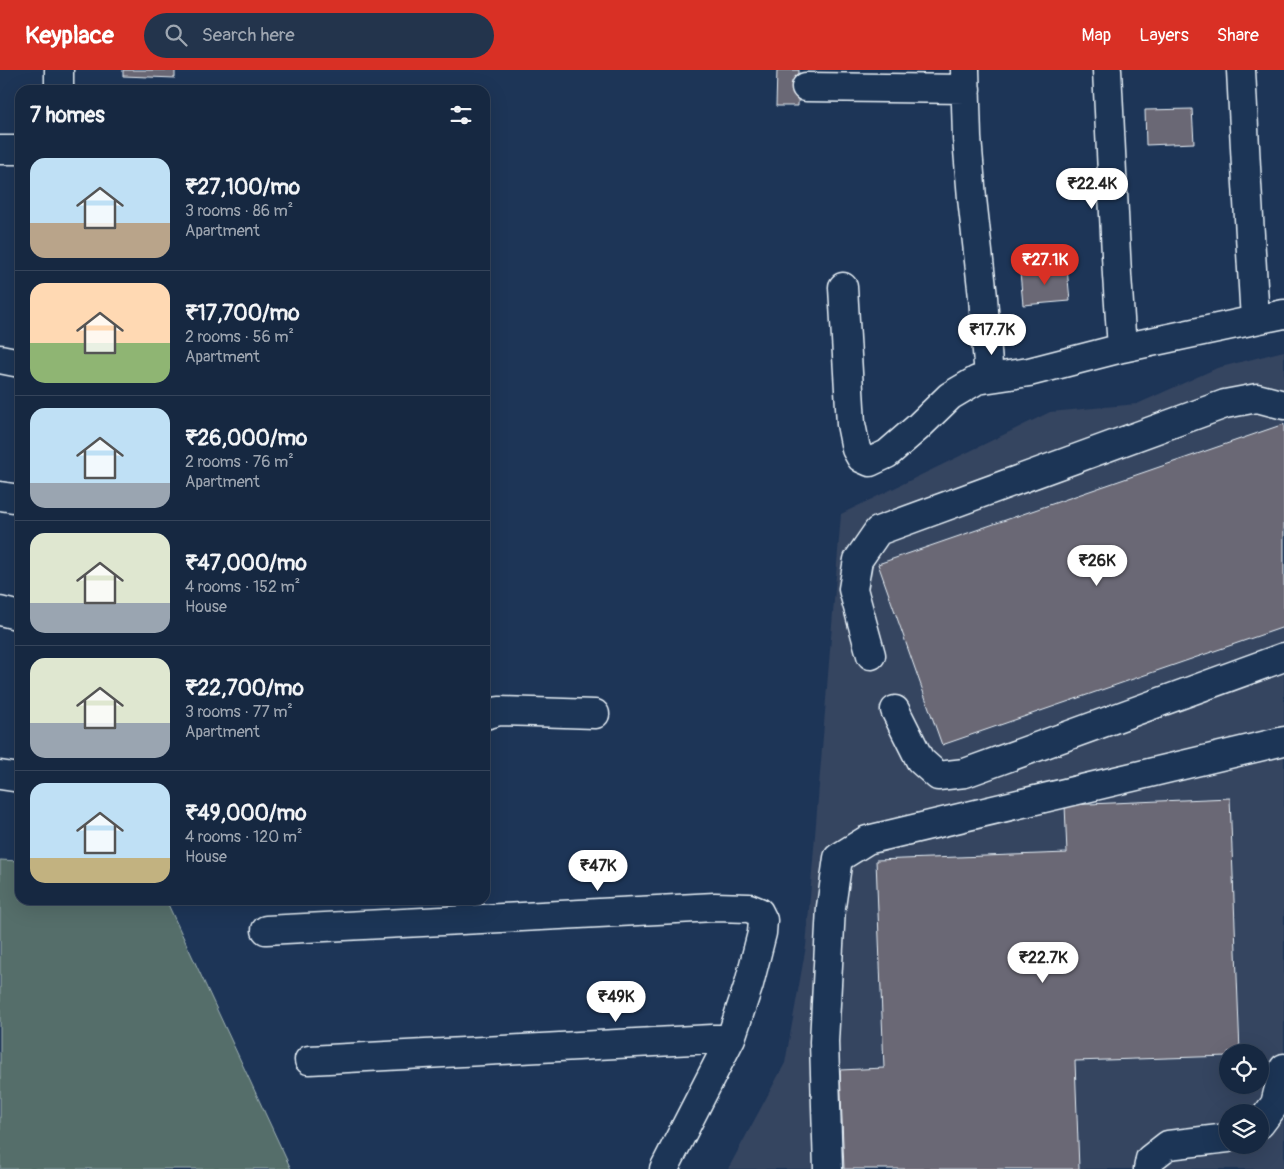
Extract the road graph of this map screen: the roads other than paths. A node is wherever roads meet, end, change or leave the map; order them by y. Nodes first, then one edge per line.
1 (59, 70) edge
2 (1107, 70) edge
3 (1241, 70) edge
4 (966, 80) edge
5 (59, 85) edge
6 (806, 87) dead end
7 (0, 150) edge
8 (15, 150) edge
9 (843, 287) dead end
10 (1284, 314) edge
11 (1255, 320) junction
12 (1122, 348) junction
13 (0, 359) edge
14 (15, 362) edge
15 (989, 378) junction
16 (1284, 405) edge
17 (0, 496) edge
18 (15, 498) edge
19 (0, 611) edge
20 (15, 615) edge
21 (870, 655) dead end
22 (1284, 656) edge
23 (895, 710) dead end
24 (490, 714) edge
25 (595, 714) dead end
26 (1284, 741) edge
27 (0, 774) edge
28 (15, 777) edge
29 (266, 930) dead end
30 (731, 1038) junction
31 (309, 1060) dead end
32 (1284, 1068) edge
33 (1269, 1112) edge
34 (1219, 1139) edge
35 (664, 1169) edge
36 (828, 1169) edge
37 (1148, 1169) edge

1 - 5 street
2 - 12 street
3 - 11 street
4 - 6 street
4 - 15 street
7 - 8 street
9 - 15 street
10 - 11 street
11 - 12 street
12 - 15 street
13 - 14 street
16 - 21 street
17 - 18 street
19 - 20 street
22 - 23 street
24 - 25 street
26 - 36 street
27 - 28 street
29 - 30 street
30 - 31 street
30 - 35 street
32 - 33 street
34 - 37 street

